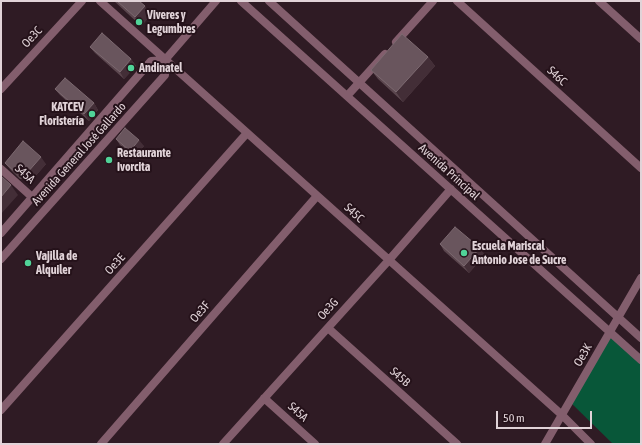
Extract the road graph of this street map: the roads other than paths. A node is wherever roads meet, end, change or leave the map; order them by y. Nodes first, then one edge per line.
1 (82, 1) edge
2 (100, 1) edge
3 (216, 1) edge
4 (241, 1) edge
5 (269, 1) edge
6 (433, 1) edge
7 (457, 1) edge
8 (599, 1) edge
9 (641, 38) edge
10 (165, 60) junction
11 (359, 82) junction
12 (1, 89) edge
13 (347, 96) junction
14 (247, 133) junction
15 (641, 168) edge
16 (1, 169) edge
17 (451, 189) junction
18 (317, 196) junction
19 (32, 197) junction
20 (1, 232) edge
21 (1, 259) edge
22 (389, 260) junction
23 (641, 278) edge
24 (618, 317) junction
25 (328, 328) junction
26 (610, 331) junction
27 (641, 338) edge
28 (641, 360) edge
29 (264, 398) junction
30 (1, 410) edge
31 (562, 415) junction
32 (101, 444) edge
33 (222, 444) edge
34 (315, 444) edge
35 (457, 444) edge
36 (545, 444) edge
37 (591, 444) edge

1 - 12 street, Oe3C
2 - 10 street, S45C
3 - 10 street
4 - 13 street, Avenida Principal
5 - 11 street, Avenida Principal
6 - 11 street
7 - 15 street, S46C
8 - 9 street
10 - 14 street, S45C
10 - 19 street, Avenida General José Gallardo
10 - 21 street, Avenida General José Gallardo
11 - 13 street
11 - 24 street, Avenida Principal
13 - 17 street, Avenida Principal
14 - 18 street, S45C
14 - 30 street, Oe3E
16 - 19 street, S45A
17 - 22 street, Oe3G
17 - 26 street, Avenida Principal
18 - 22 street, S45C
18 - 32 street, Oe3F
19 - 20 street, Avenida General José Gallardo
22 - 25 street, Oe3G
22 - 31 street, S45C
23 - 24 street, Oe3K
24 - 26 street, Oe3K
24 - 27 street, Avenida Principal
25 - 29 street, Oe3G
25 - 35 street, S45B
26 - 28 street, Avenida Principal
26 - 31 street, Oe3K
29 - 33 street, Oe3G
29 - 34 street, S45A
31 - 36 street, Oe3K
31 - 37 street, S45C

